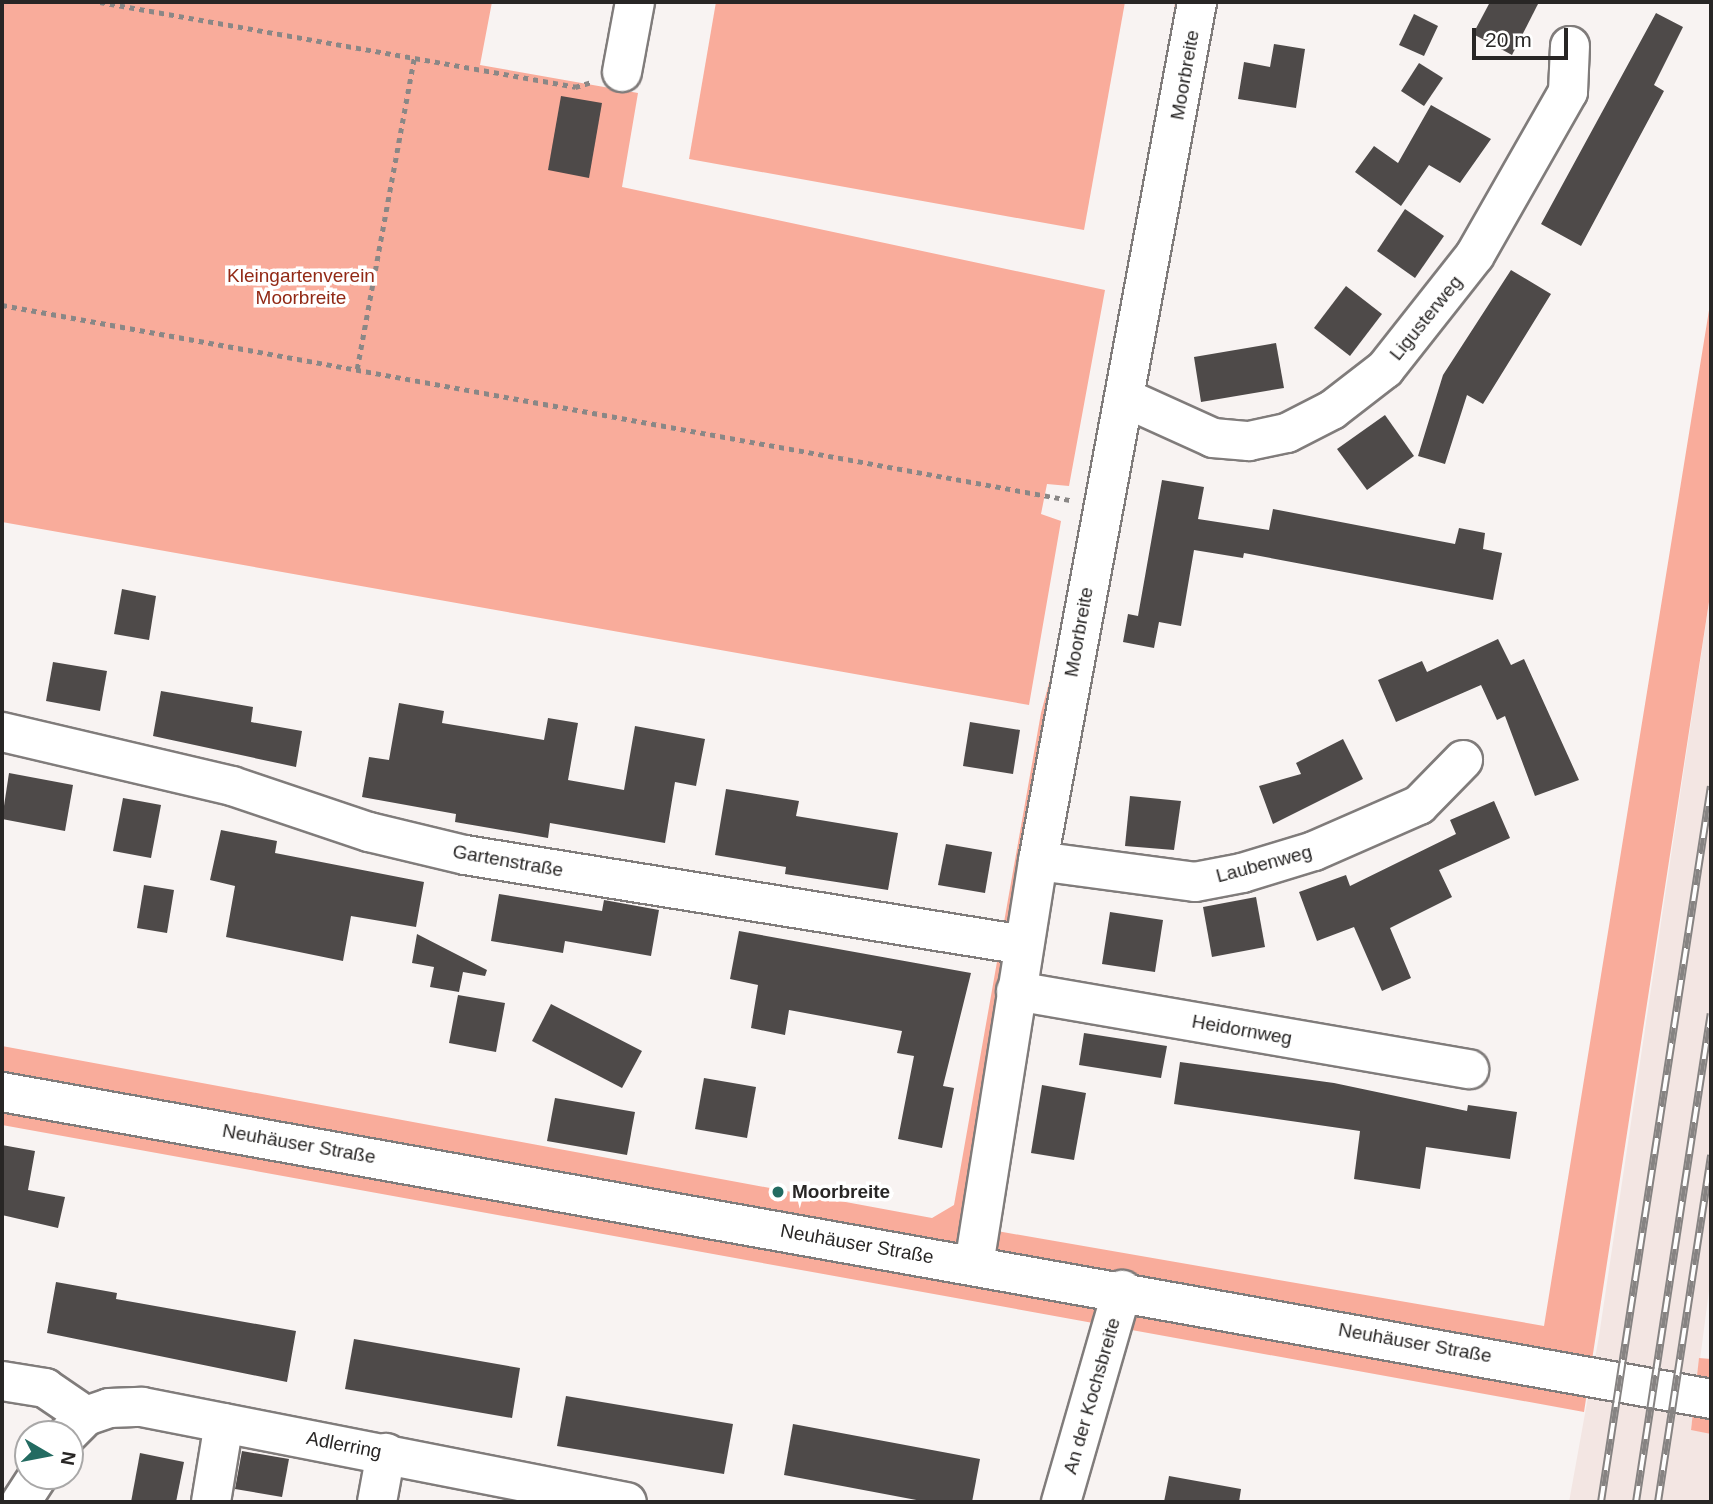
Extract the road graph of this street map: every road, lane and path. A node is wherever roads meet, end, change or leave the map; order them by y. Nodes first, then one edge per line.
1 (100, 2) edge
2 (635, 2) edge
3 (1197, 2) edge
4 (1570, 46) dead end
5 (414, 58) junction
6 (622, 72) joint
7 (2, 304) edge
8 (357, 369) junction
9 (1125, 398) junction
10 (1102, 506) junction
11 (2, 732) edge
12 (1463, 760) dead end
13 (1038, 861) junction
14 (1024, 945) junction
15 (1016, 991) junction
16 (1469, 1069) dead end
17 (2, 1092) edge
18 (974, 1265) junction
19 (1122, 1290) junction
20 (2, 1381) edge
21 (1711, 1399) edge
22 (73, 1420) edge
23 (84, 1421) edge
24 (224, 1423) junction
25 (386, 1453) junction
26 (556, 1495) edge
27 (211, 1502) edge
28 (377, 1502) edge
29 (626, 1502) edge
30 (1061, 1502) edge

1 - 5 path
2 - 6 street
3 - 9 street, Moorbreite
4 - 9 street, Ligusterweg
5 - 6 path
5 - 8 path
7 - 8 path
8 - 10 path
9 - 10 street, Moorbreite
10 - 13 street, Moorbreite
11 - 14 street, Gartenstraße
12 - 13 street, Laubenweg
13 - 14 street, Moorbreite
14 - 15 street, Moorbreite
15 - 16 street, Heidornweg
15 - 18 street, Moorbreite
17 - 18 street, Neuhäuser Straße
18 - 19 street, Neuhäuser Straße
19 - 21 street, Neuhäuser Straße
19 - 30 street, An der Kochsbreite
20 - 22 street
23 - 24 street, Adlerring
24 - 25 street, Adlerring
24 - 27 street
25 - 26 street, Adlerring
25 - 28 street
26 - 29 street, Adlerring

